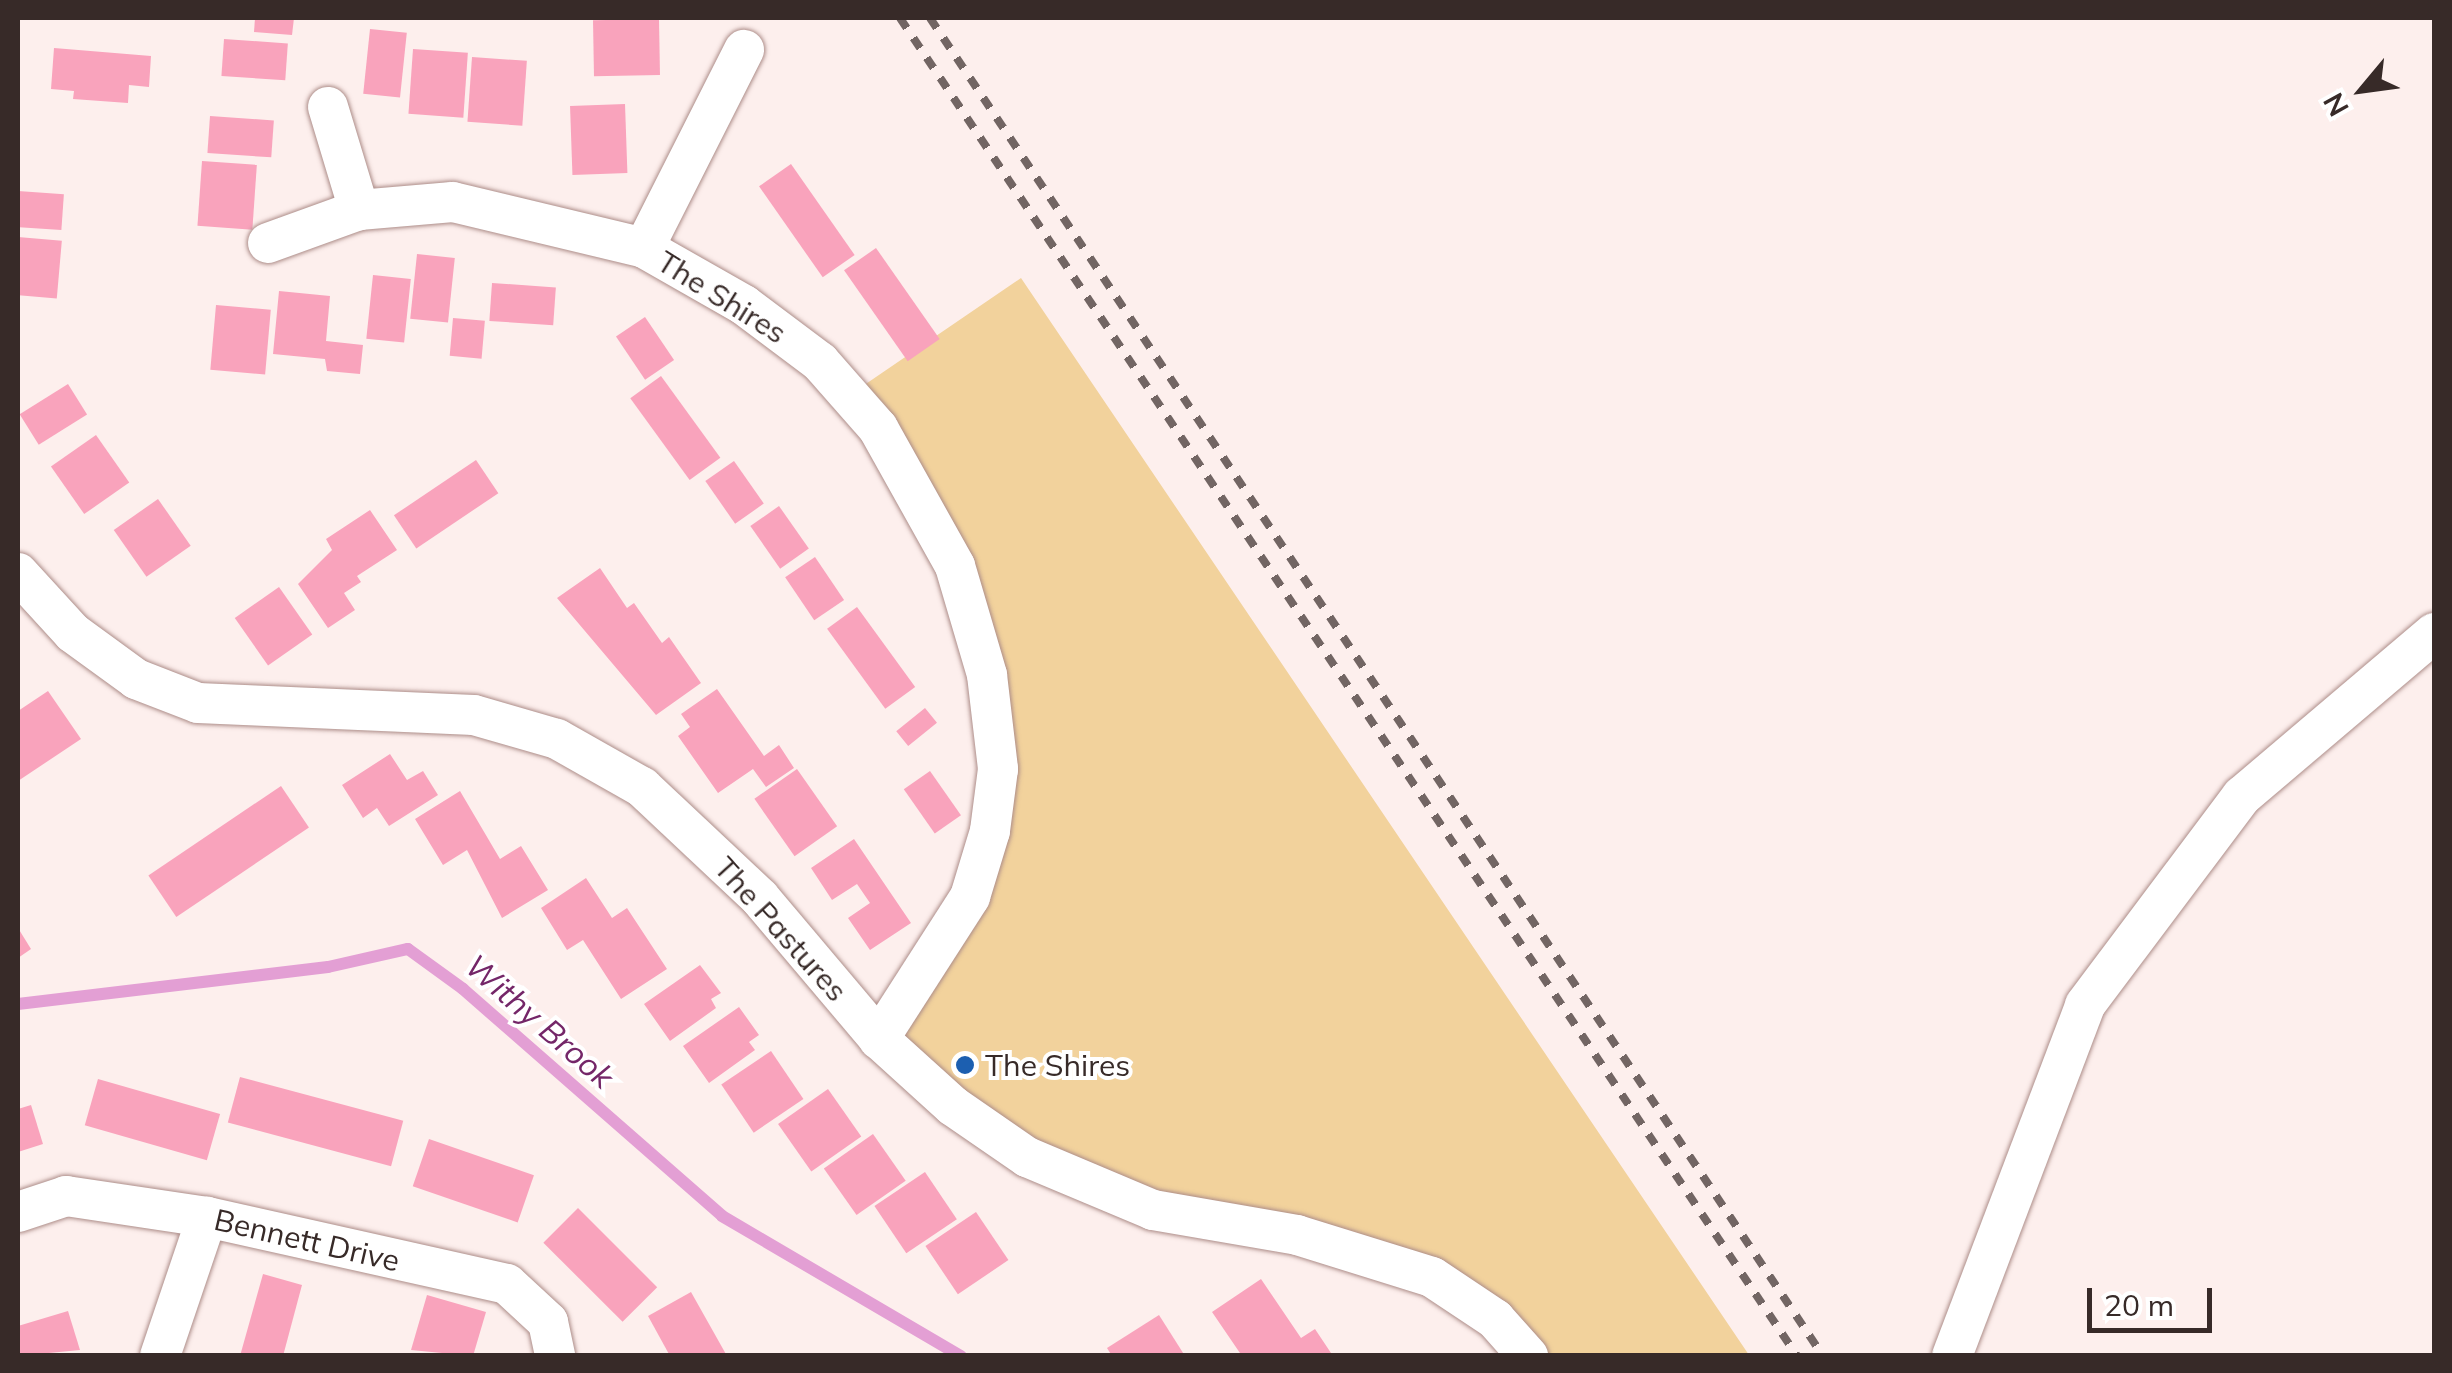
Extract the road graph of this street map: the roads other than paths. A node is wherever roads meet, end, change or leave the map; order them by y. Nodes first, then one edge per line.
1 (744, 50) dead end
2 (328, 107) dead end
3 (359, 210) junction
4 (268, 243) dead end
5 (644, 248) junction
6 (18, 573) edge
7 (2434, 632) edge
8 (879, 1039) junction
9 (18, 1212) edge
10 (207, 1217) junction
11 (160, 1356) edge
12 (555, 1356) edge
13 (1528, 1356) edge
14 (1952, 1356) edge

1 - 5 street, The Shires
2 - 3 street
3 - 4 street, The Shires
3 - 5 street, The Shires
5 - 8 street, The Shires
6 - 8 street, The Pastures
7 - 14 street
8 - 13 street, The Pastures
9 - 10 street, Bennett Drive
10 - 11 street
10 - 12 street, Bennett Drive

